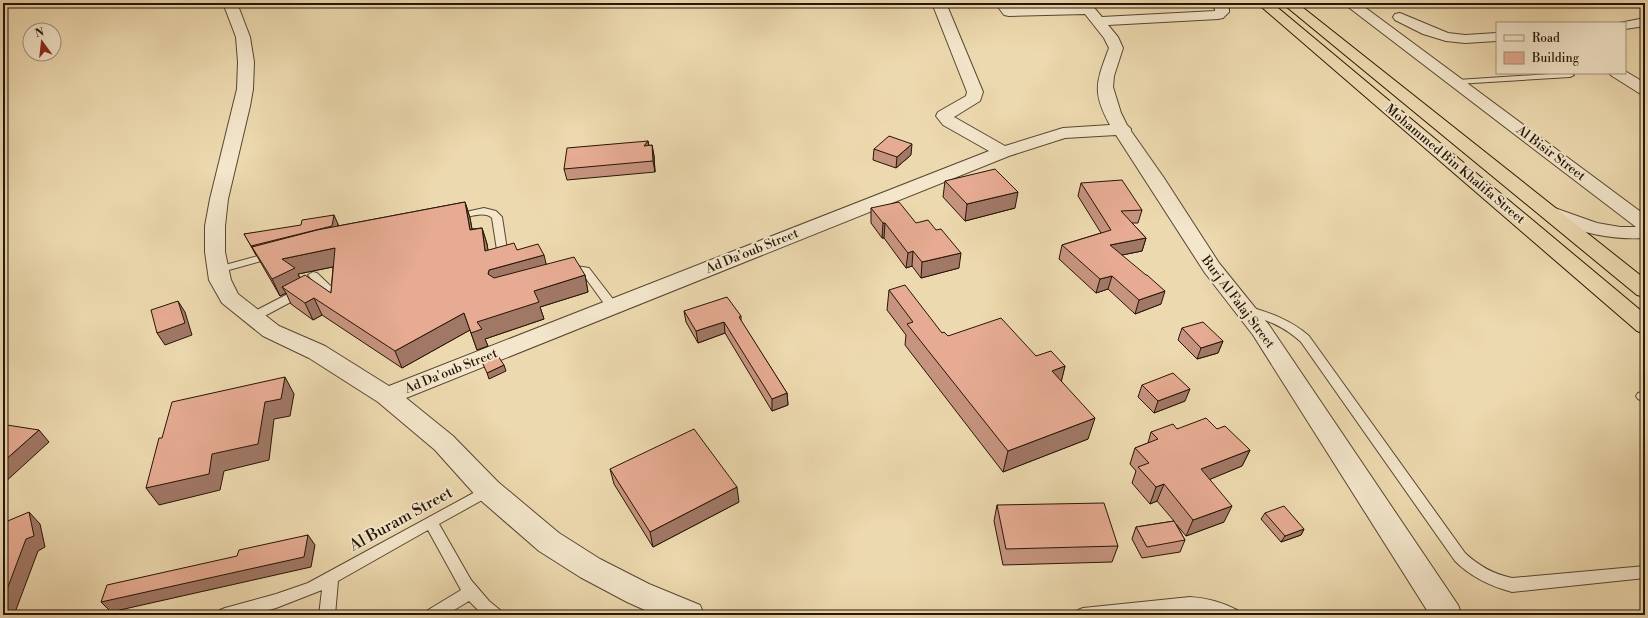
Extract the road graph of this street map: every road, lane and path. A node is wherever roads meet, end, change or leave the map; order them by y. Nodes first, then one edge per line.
1 (230, 3) edge
2 (939, 3) edge
3 (1217, 3) edge
4 (1264, 3) edge
5 (1289, 3) edge
6 (1350, 3) edge
7 (1005, 8) edge
8 (1090, 11) edge
9 (1400, 17) dead end
10 (1645, 22) edge
11 (1626, 25) edge
12 (1496, 38) edge
13 (1619, 74) edge
14 (1570, 75) dead end
15 (1457, 82) junction
16 (1641, 84) edge
17 (1123, 129) junction
18 (1003, 152) junction
19 (1548, 212) junction
20 (441, 220) edge
21 (1645, 224) edge
22 (1636, 233) edge
23 (502, 250) edge
24 (284, 252) edge
25 (1614, 264) junction
26 (218, 270) junction
27 (556, 274) edge
28 (1645, 290) edge
29 (335, 296) edge
30 (612, 306) junction
31 (1247, 310) junction
32 (253, 317) junction
33 (1645, 326) edge
34 (387, 396) junction
35 (488, 490) junction
36 (431, 522) junction
37 (1644, 574) edge
38 (331, 579) junction
39 (471, 592) junction
40 (225, 615) edge
41 (327, 615) edge
42 (433, 615) edge
43 (495, 615) edge
44 (689, 615) edge
45 (1083, 615) edge
46 (1232, 615) edge
47 (1447, 615) edge

1 - 26 street
2 - 18 street
3 - 8 street
4 - 33 highway, Mohammed Bin Khalifa Street
5 - 19 highway, Mohammed Bin Khalifa Street
6 - 15 street, Al Bisir Street
7 - 8 street
8 - 17 street, Burj Al Falaj Street
9 - 12 street
10 - 11 street
13 - 16 street
14 - 15 lane
15 - 21 street, Al Bisir Street
17 - 18 street, Ad Da'oub Street
17 - 31 street, Burj Al Falaj Street
18 - 30 street, Ad Da'oub Street
19 - 22 street
19 - 25 highway, Mohammed Bin Khalifa Street
20 - 23 lane
22 - 25 street
24 - 26 lane
25 - 28 highway, Mohammed Bin Khalifa Street
26 - 32 street
27 - 30 lane
29 - 32 lane
30 - 34 street, Ad Da'oub Street
31 - 37 lane
31 - 47 street, Burj Al Falaj Street
32 - 34 street
34 - 35 street
35 - 36 lane, Al Buram Street
35 - 44 street
36 - 38 lane, Al Buram Street
36 - 39 lane
38 - 40 lane, Al Buram Street
38 - 41 lane
39 - 42 lane
39 - 43 lane
45 - 46 lane

